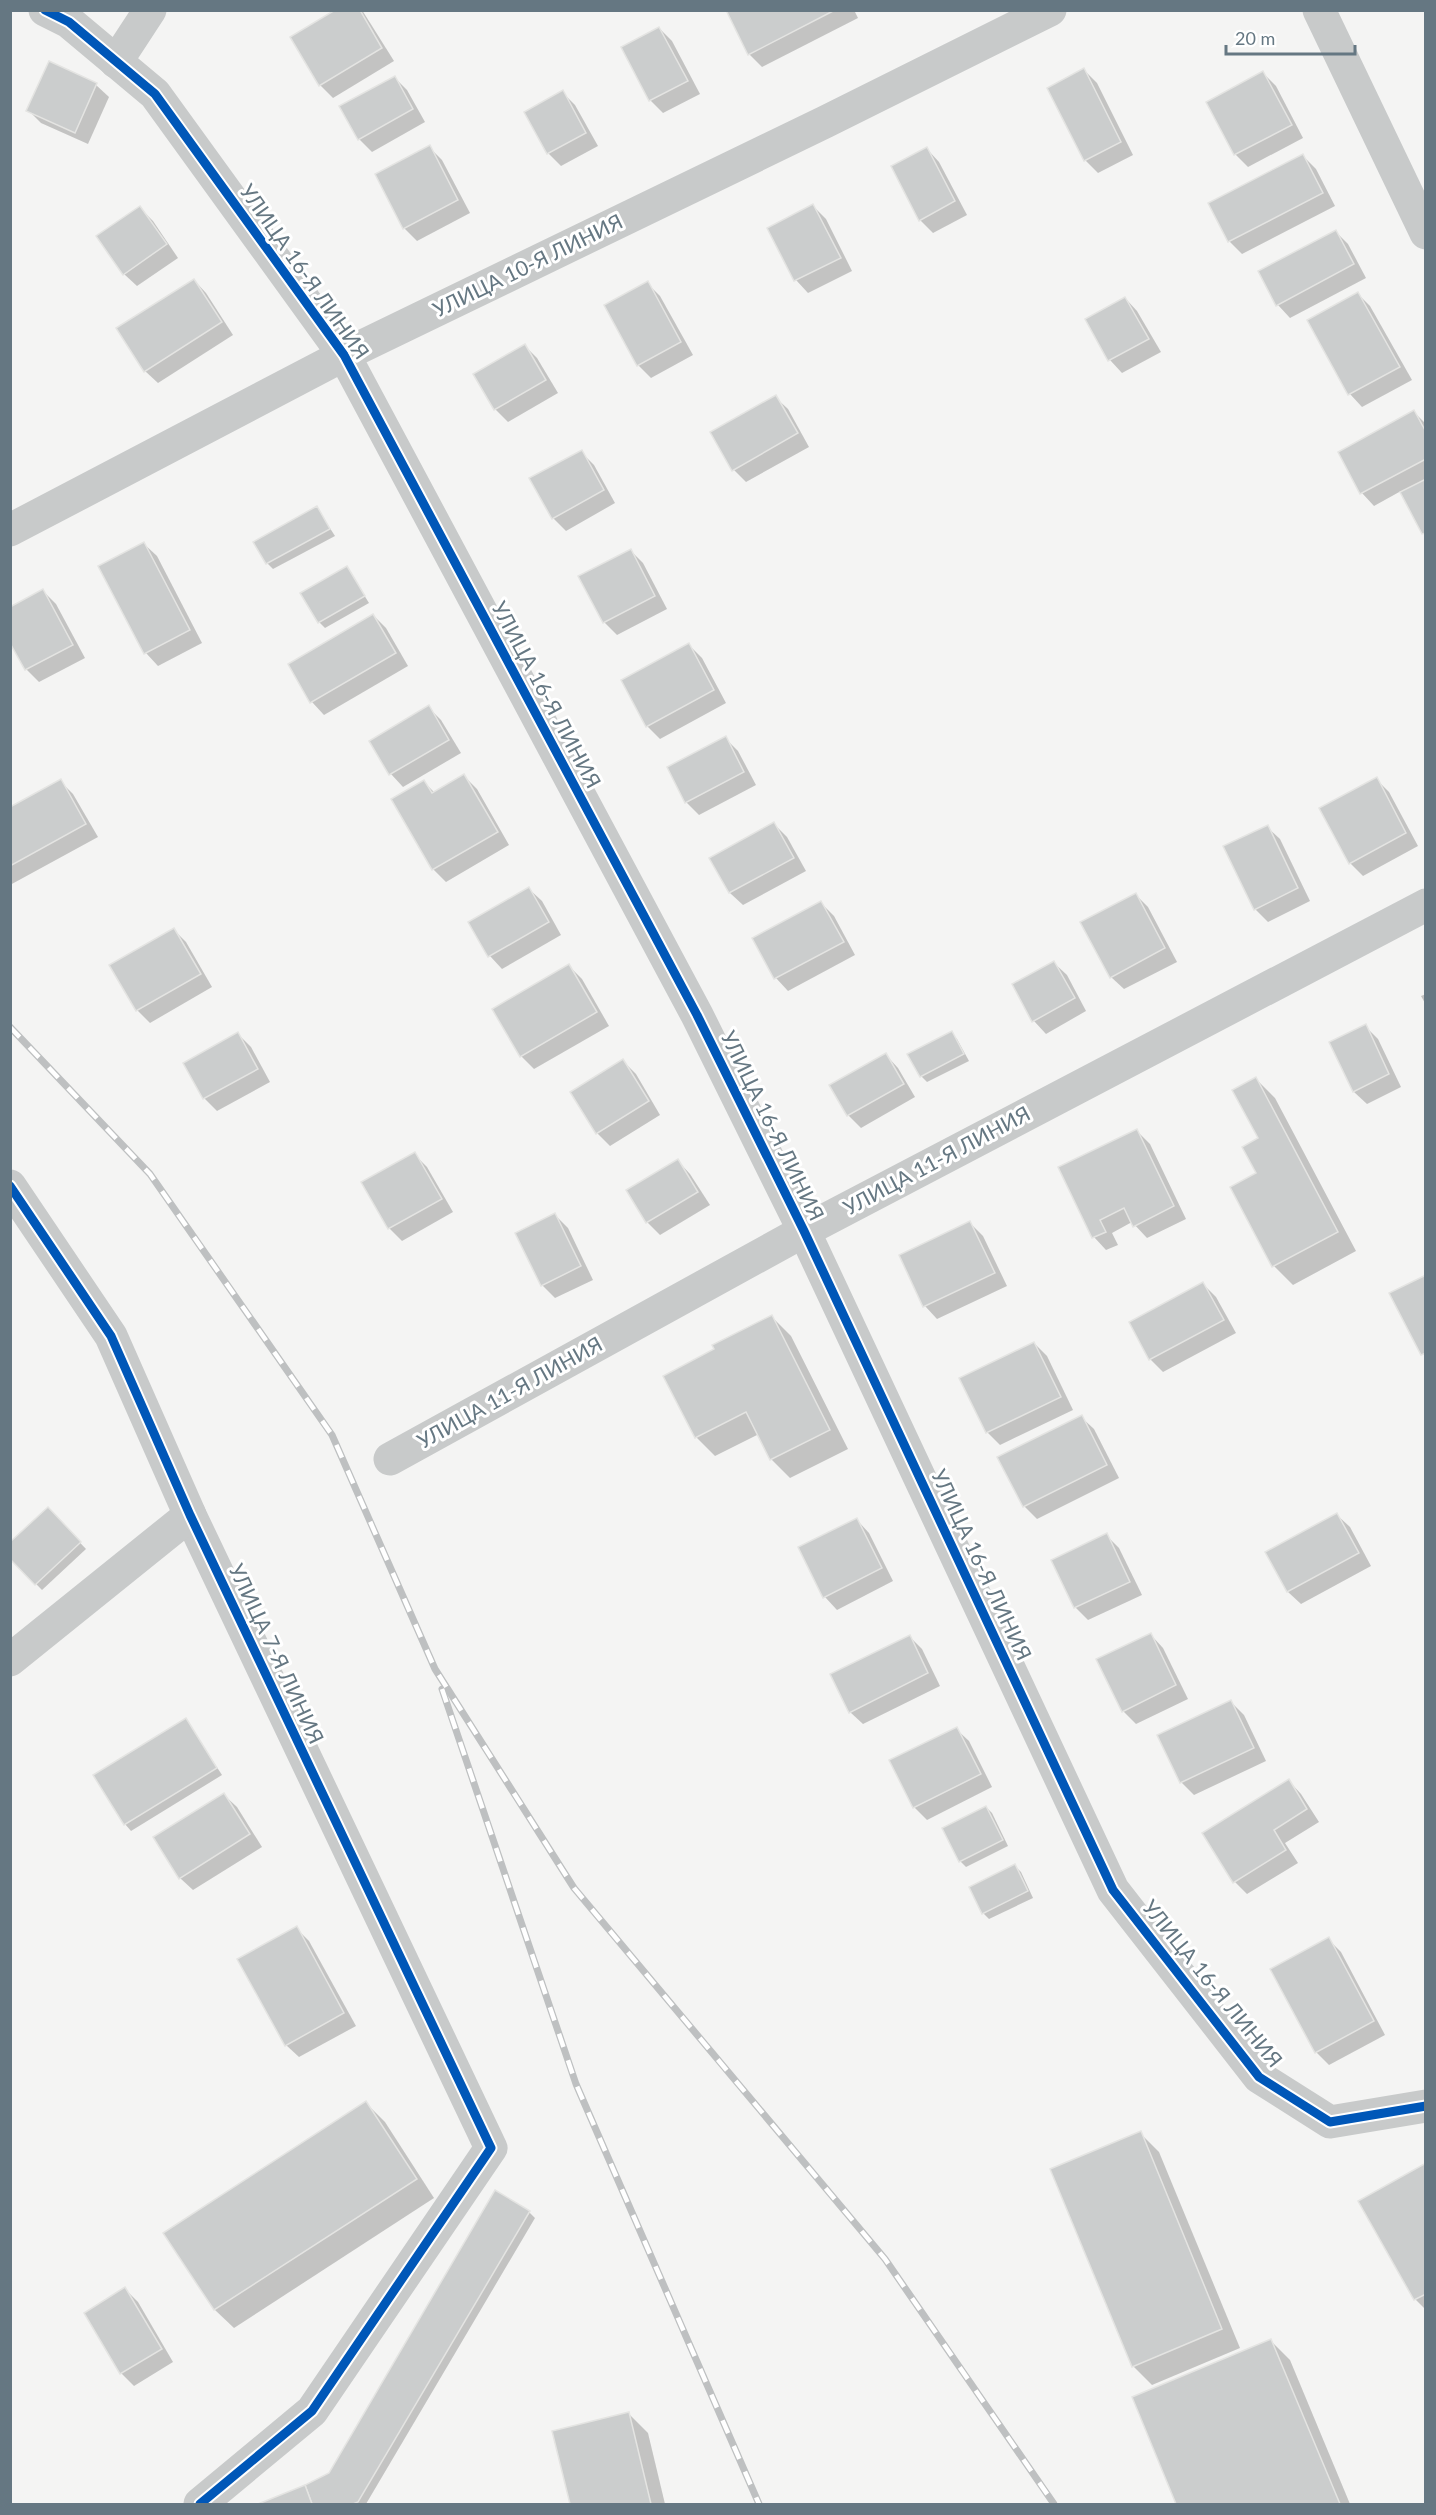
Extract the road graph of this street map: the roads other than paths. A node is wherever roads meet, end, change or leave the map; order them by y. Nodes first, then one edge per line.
1 (45, 10) edge
2 (150, 10) edge
3 (1050, 10) edge
4 (1319, 10) edge
5 (116, 62) junction
6 (1425, 233) edge
7 (345, 355) junction
8 (17, 521) edge
9 (1425, 905) edge
10 (10, 1186) edge
11 (804, 1231) junction
12 (390, 1459) dead end
13 (190, 1515) junction
14 (10, 1660) edge
15 (1425, 2106) edge
16 (200, 2505) edge

1 - 5 street, УЛИЦА 16-Я ЛИНИЯ
2 - 5 street
3 - 7 street, УЛИЦА 10-Я ЛИНИЯ
4 - 6 street
5 - 7 street, УЛИЦА 16-Я ЛИНИЯ
7 - 8 street, УЛИЦА 10-Я ЛИНИЯ
7 - 11 street, УЛИЦА 16-Я ЛИНИЯ
9 - 11 street, УЛИЦА 11-Я ЛИНИЯ
10 - 13 street, УЛИЦА 7-Я ЛИНИЯ
11 - 12 street, УЛИЦА 11-Я ЛИНИЯ
11 - 15 street, УЛИЦА 16-Я ЛИНИЯ
13 - 14 street
13 - 16 street, УЛИЦА 7-Я ЛИНИЯ

